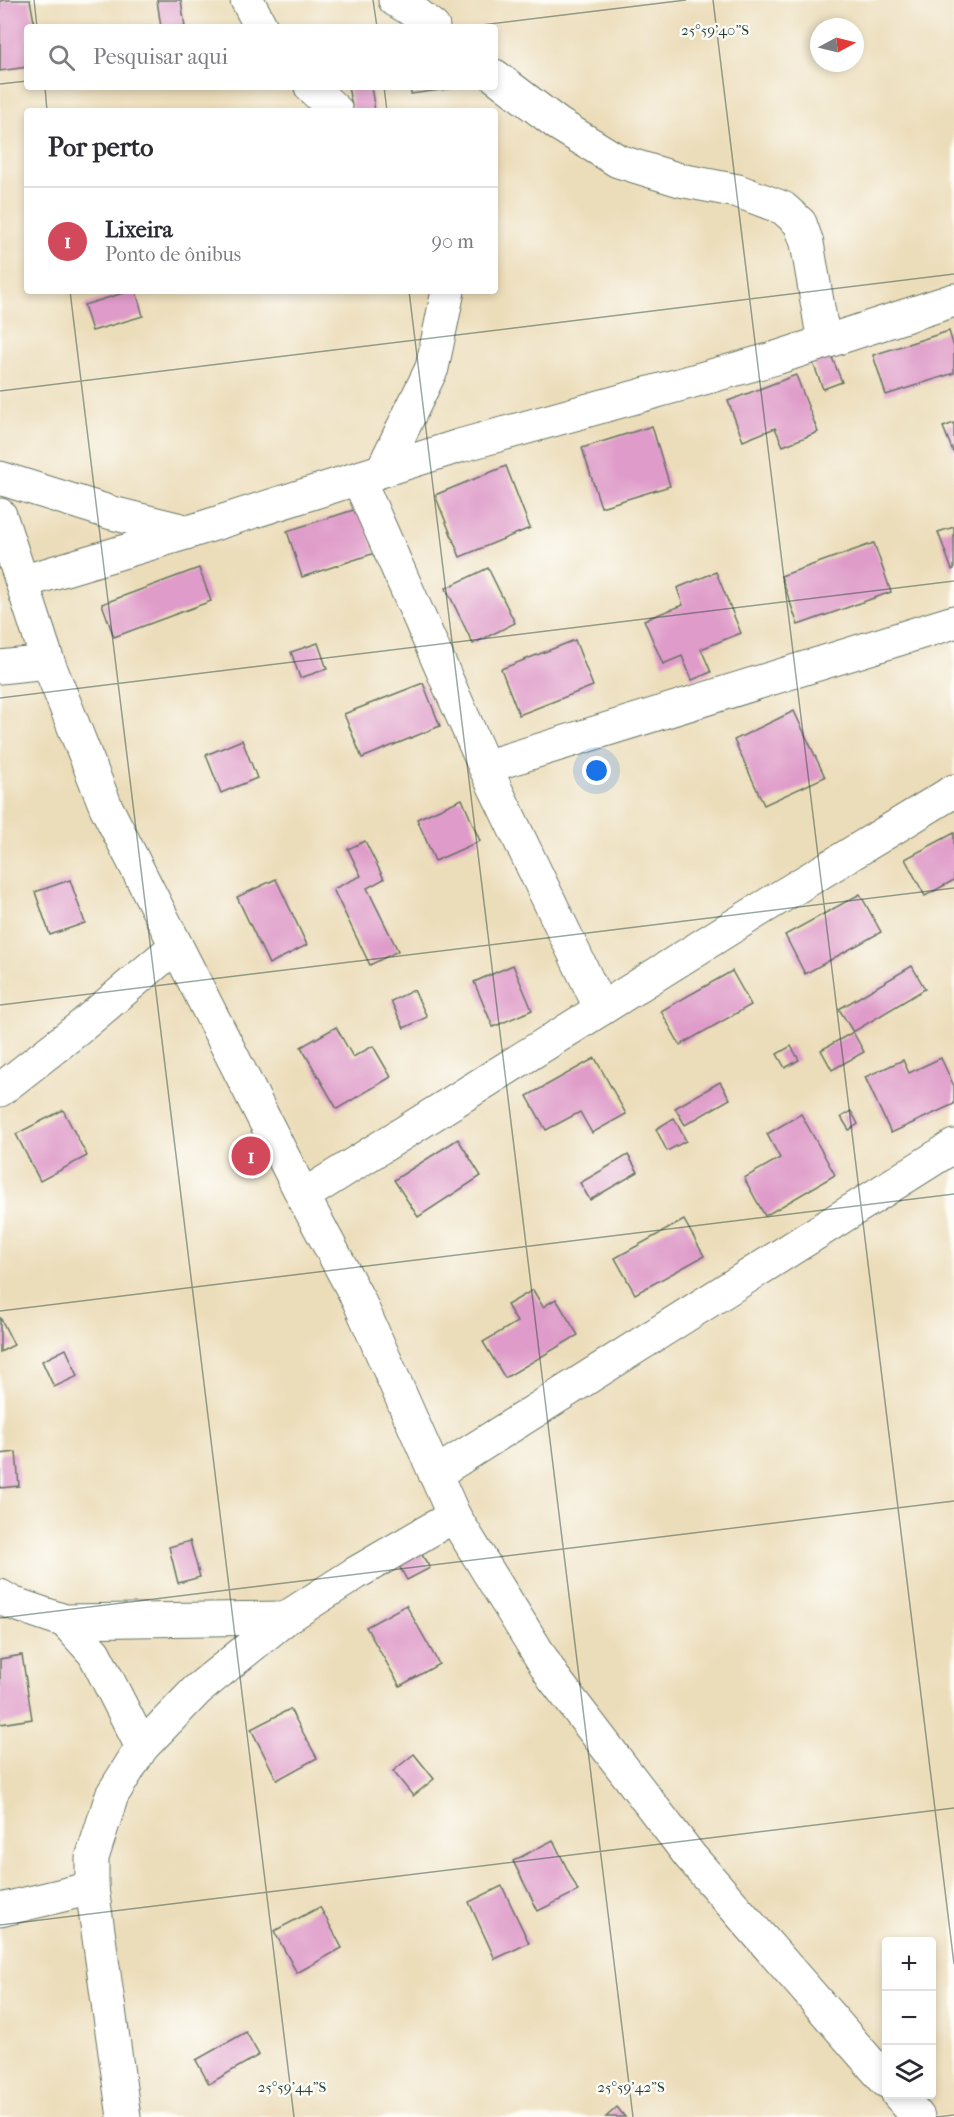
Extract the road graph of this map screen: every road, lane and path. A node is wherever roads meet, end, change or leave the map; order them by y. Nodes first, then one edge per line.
1 (247, 0) edge
2 (394, 0) edge
3 (259, 24) edge
4 (429, 24) edge
5 (498, 78) edge
6 (314, 90) edge
7 (333, 108) edge
8 (447, 294) edge
9 (954, 300) edge
10 (824, 342) junction
11 (370, 474) junction
12 (0, 478) edge
13 (0, 515) edge
14 (189, 532) junction
15 (22, 582) junction
16 (954, 622) edge
17 (48, 662) junction
18 (0, 668) edge
19 (485, 767) junction
20 (954, 791) edge
21 (176, 946) junction
22 (601, 1009) junction
23 (0, 1090) edge
24 (954, 1146) edge
25 (303, 1196) junction
26 (435, 1474) junction
27 (454, 1516) junction
28 (0, 1596) edge
29 (286, 1618) junction
30 (65, 1621) junction
31 (142, 1747) junction
32 (92, 1888) junction
33 (0, 1910) edge
34 (882, 2076) edge
35 (902, 2099) edge
36 (124, 2117) edge
37 (918, 2117) edge

1 - 3 street
2 - 4 street
5 - 10 street
6 - 7 street
8 - 11 street
9 - 10 street
10 - 11 street
11 - 14 street
11 - 19 street
12 - 14 street
13 - 15 street
14 - 15 street
15 - 17 street
16 - 19 street
17 - 18 street
17 - 21 street
19 - 22 street
20 - 22 street
21 - 23 street
21 - 25 street
22 - 25 street
24 - 26 street
25 - 26 street
26 - 27 street
27 - 29 street
27 - 34 street
28 - 30 street
29 - 30 street
29 - 31 street
30 - 31 street
31 - 32 street
32 - 33 street
32 - 36 street
35 - 37 street

